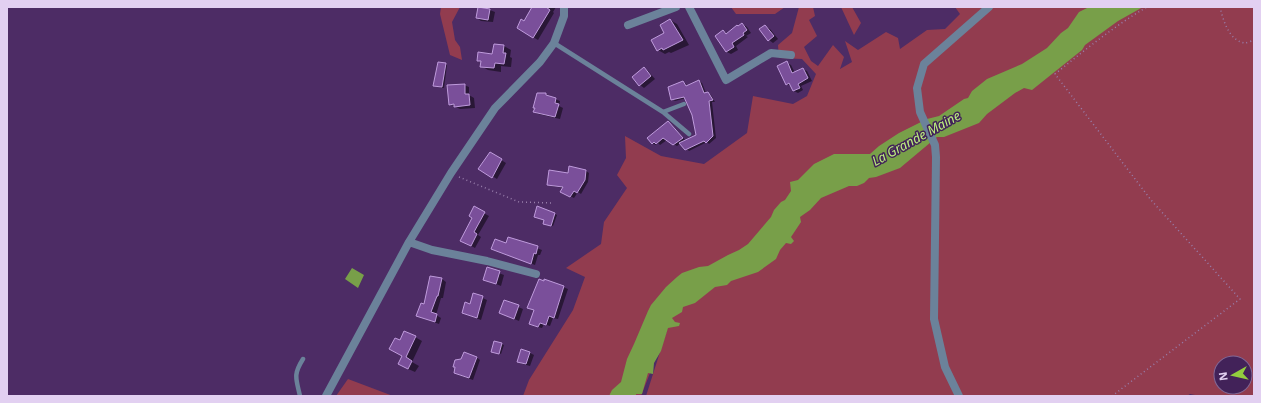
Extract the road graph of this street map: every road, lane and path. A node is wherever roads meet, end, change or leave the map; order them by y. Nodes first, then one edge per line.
1 (564, 7) edge
2 (676, 7) edge
3 (689, 7) edge
4 (989, 7) edge
5 (1147, 7) edge
6 (1220, 7) edge
7 (628, 25) dead end
8 (1254, 40) edge
9 (554, 42) junction
10 (791, 55) dead end
11 (684, 104) dead end
12 (663, 112) junction
13 (689, 134) dead end
14 (451, 173) junction
15 (554, 203) dead end
16 (409, 242) junction
17 (536, 274) dead end
18 (303, 358) dead end
19 (300, 396) edge
20 (326, 396) edge
21 (959, 396) edge
22 (1112, 396) edge

1 - 9 street
2 - 7 street
3 - 10 street
4 - 21 street
5 - 22 path
6 - 8 path
9 - 12 lane
9 - 14 street
11 - 12 lane
12 - 13 lane
14 - 15 path
14 - 16 street
16 - 17 street
16 - 20 street
18 - 19 lane

